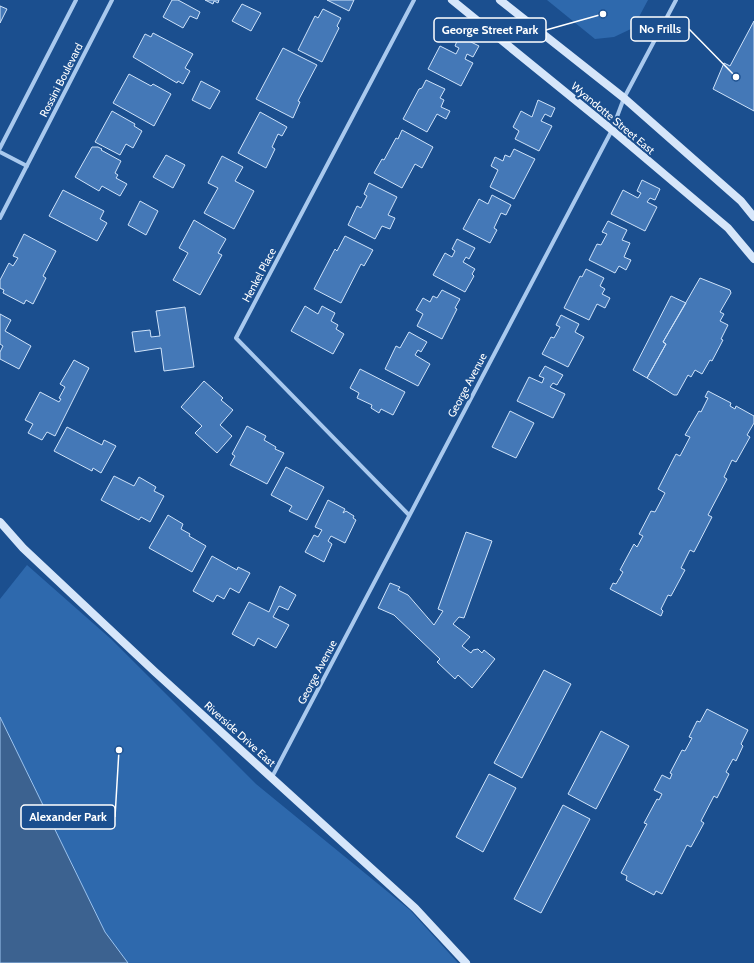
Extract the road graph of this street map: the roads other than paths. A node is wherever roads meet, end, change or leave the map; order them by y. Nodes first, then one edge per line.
1 (76, 0) edge
2 (106, 0) edge
3 (414, 0) edge
4 (452, 0) edge
5 (500, 0) edge
6 (676, 0) edge
7 (112, 1) edge
8 (624, 98) junction
9 (612, 130) junction
10 (0, 148) edge
11 (0, 152) edge
12 (27, 166) junction
13 (754, 217) edge
14 (0, 218) edge
15 (754, 259) edge
16 (409, 515) junction
17 (0, 522) edge
18 (272, 778) junction
19 (466, 963) edge

1 - 10 street, Rossini Boulevard
2 - 7 street, Rossini Boulevard
3 - 16 street, Henkel Place
4 - 9 main road, Wyandotte Street East
5 - 8 main road, Wyandotte Street East
6 - 8 street, George Avenue
7 - 12 street, Rossini Boulevard
8 - 9 street, George Avenue
8 - 13 main road, Wyandotte Street East
9 - 15 main road, Wyandotte Street East
9 - 16 street, George Avenue
11 - 12 street
12 - 14 street, Rossini Boulevard
16 - 18 street, George Avenue
17 - 18 main road, Riverside Drive East
18 - 19 main road, Riverside Drive East

